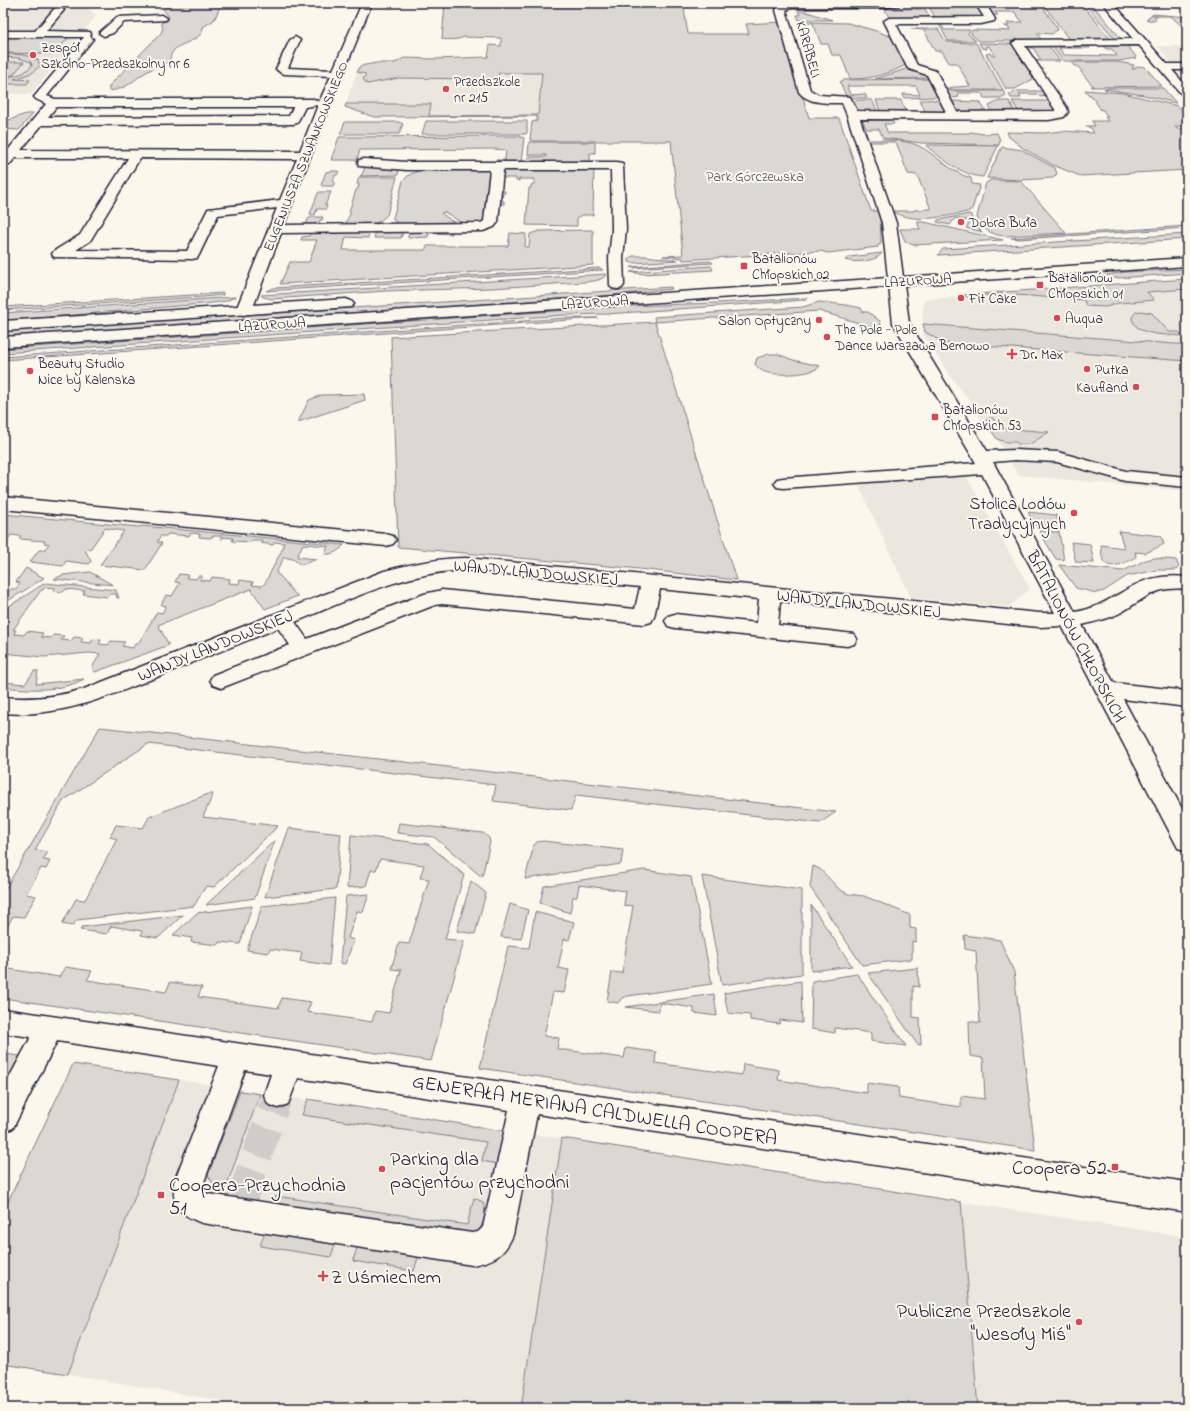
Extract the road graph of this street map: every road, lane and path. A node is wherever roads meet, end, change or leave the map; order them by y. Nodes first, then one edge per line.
1 (367, 3) edge
2 (895, 3) edge
3 (980, 3) edge
4 (1108, 3) edge
5 (59, 10) dead end
6 (162, 18) dead end
7 (3, 34) edge
8 (38, 34) junction
9 (87, 37) junction
10 (295, 40) dead end
11 (1142, 42) junction
12 (1163, 67) junction
13 (1187, 67) edge
14 (337, 74) junction
15 (1185, 89) edge
16 (53, 103) junction
17 (301, 103) junction
18 (325, 103) junction
19 (853, 115) junction
20 (954, 115) junction
21 (39, 121) junction
22 (12, 154) junction
23 (136, 154) junction
24 (305, 155) junction
25 (364, 163) dead end
26 (3, 165) edge
27 (497, 166) junction
28 (286, 203) junction
29 (276, 229) junction
30 (1187, 262) edge
31 (901, 266) junction
32 (878, 268) dead end
33 (896, 282) junction
34 (632, 284) dead end
35 (617, 285) junction
36 (601, 286) dead end
37 (362, 302) dead end
38 (244, 310) junction
39 (3, 326) edge
40 (3, 342) edge
41 (984, 462) junction
42 (1187, 482) edge
43 (783, 483) dead end
44 (3, 503) edge
45 (386, 540) dead end
46 (558, 573) junction
47 (651, 582) junction
48 (1187, 583) edge
49 (770, 594) junction
50 (549, 607) junction
51 (282, 619) junction
52 (1069, 619) junction
53 (675, 621) dead end
54 (767, 631) junction
55 (847, 639) dead end
56 (303, 648) junction
57 (221, 680) dead end
58 (1107, 690) junction
59 (1187, 699) edge
60 (3, 705) edge
61 (1187, 841) edge
62 (3, 1021) edge
63 (50, 1028) junction
64 (237, 1055) junction
65 (289, 1063) junction
66 (278, 1095) tunnel mouth
67 (526, 1098) junction
68 (3, 1118) edge
69 (1187, 1197) edge

1 - 14 street, EUGENIUSZA SZWANKOWSKIEGO
2 - 19 street, KARABELI
3 - 20 street
4 - 11 street
5 - 8 street
6 - 9 street
7 - 8 street
8 - 9 street
9 - 16 street
10 - 14 street
11 - 12 street
11 - 20 street
12 - 13 street
12 - 15 street
14 - 18 street, EUGENIUSZA SZWANKOWSKIEGO
16 - 17 street
16 - 21 street
17 - 18 street
17 - 21 street
18 - 24 street, EUGENIUSZA SZWANKOWSKIEGO
19 - 20 street
19 - 31 street, KARABELI
21 - 22 street
22 - 23 street
22 - 26 street
23 - 24 street
23 - 28 street
24 - 28 street, EUGENIUSZA SZWANKOWSKIEGO
25 - 27 street
27 - 29 street
27 - 35 street
28 - 29 street, EUGENIUSZA SZWANKOWSKIEGO
29 - 38 street, EUGENIUSZA SZWANKOWSKIEGO
30 - 33 street, LAZUROWA
31 - 32 street, LAZUROWA
31 - 33 street, KARABELI
33 - 40 street, LAZUROWA
33 - 41 street, BATALIONÓW CHŁOPSKICH
34 - 35 street, LAZUROWA
35 - 36 street, LAZUROWA
37 - 38 street, LAZUROWA
38 - 39 street, LAZUROWA
41 - 42 street
41 - 43 street
41 - 52 street, BATALIONÓW CHŁOPSKICH
44 - 45 street
46 - 47 street, WANDY LANDOWSKIEJ
46 - 50 street
46 - 51 street, WANDY LANDOWSKIEJ
47 - 49 street, WANDY LANDOWSKIEJ
47 - 50 street
48 - 52 street, WANDY LANDOWSKIEJ
49 - 52 street, WANDY LANDOWSKIEJ
49 - 54 street
50 - 56 street
51 - 56 street
51 - 60 street, WANDY LANDOWSKIEJ
52 - 58 street, BATALIONÓW CHŁOPSKICH
53 - 54 street
54 - 55 street
56 - 57 street
58 - 59 street
58 - 61 street, BATALIONÓW CHŁOPSKICH
62 - 63 street, GENERAŁA MERIANA CALDWELLA COOPERA
63 - 64 street, GENERAŁA MERIANA CALDWELLA COOPERA
63 - 68 street
64 - 65 street, GENERAŁA MERIANA CALDWELLA COOPERA
64 - 67 street
65 - 66 street
65 - 67 street, GENERAŁA MERIANA CALDWELLA COOPERA
67 - 69 street, GENERAŁA MERIANA CALDWELLA COOPERA

